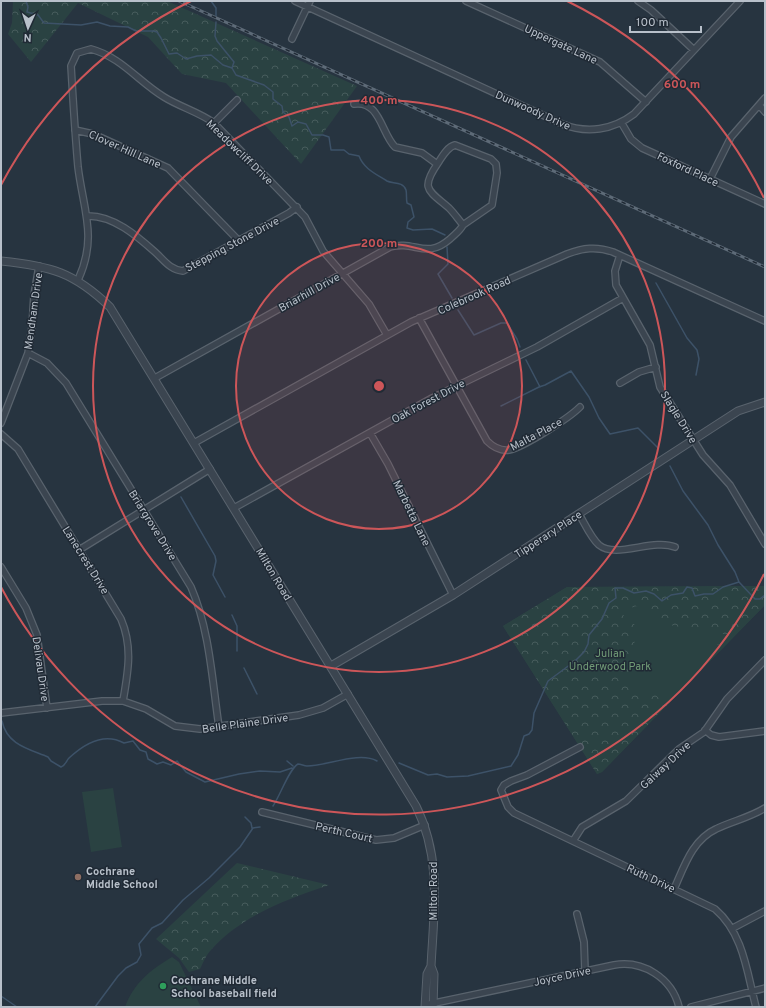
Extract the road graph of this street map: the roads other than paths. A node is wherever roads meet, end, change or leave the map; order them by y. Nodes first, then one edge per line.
1 (295, 1) edge
2 (466, 1) edge
3 (638, 1) edge
4 (740, 1) edge
5 (308, 4) edge
6 (292, 39) dead end
7 (694, 50) junction
8 (765, 98) edge
9 (237, 100) dead end
10 (646, 102) junction
11 (354, 104) dead end
12 (759, 105) junction
13 (765, 112) edge
14 (621, 122) junction
15 (214, 123) junction
16 (75, 130) junction
17 (437, 164) junction
18 (710, 179) junction
19 (765, 204) edge
20 (296, 207) junction
21 (87, 216) junction
22 (463, 225) junction
23 (239, 241) junction
24 (620, 255) junction
25 (1, 261) edge
26 (39, 266) junction
27 (342, 274) junction
28 (78, 280) junction
29 (623, 298) junction
30 (419, 318) junction
31 (765, 321) edge
32 (387, 335) junction
33 (28, 353) junction
34 (656, 368) junction
35 (155, 378) junction
36 (620, 383) dead end
37 (456, 385) junction
38 (765, 402) edge
39 (580, 407) dead end
40 (1, 423) edge
41 (370, 433) junction
42 (1, 434) edge
43 (694, 440) junction
44 (194, 443) junction
45 (210, 470) junction
46 (234, 508) junction
47 (144, 510) junction
48 (578, 514) junction
49 (765, 544) edge
50 (675, 547) dead end
51 (79, 550) junction
52 (1, 567) edge
53 (453, 595) junction
54 (765, 660) edge
55 (331, 666) junction
56 (348, 694) junction
57 (123, 701) junction
58 (47, 708) junction
59 (1, 713) edge
60 (219, 727) junction
61 (705, 730) junction
62 (765, 731) edge
63 (580, 747) dead end
64 (765, 808) edge
65 (262, 812) dead end
66 (425, 826) junction
67 (572, 841) junction
68 (674, 889) junction
69 (765, 911) edge
70 (577, 914) dead end
71 (733, 928) junction
72 (585, 971) junction
73 (765, 988) edge
74 (752, 992) junction
75 (429, 1006) edge
76 (679, 1007) edge
77 (692, 1007) edge
78 (756, 1007) edge

1 - 5 street, Dunwoody Drive
2 - 10 street, Uppergate Lane
3 - 7 street
4 - 7 street, Dunwoody Drive
5 - 6 street
5 - 14 street, Dunwoody Drive
7 - 10 street, Dunwoody Drive
8 - 12 street
9 - 15 street
10 - 14 street, Dunwoody Drive
11 - 17 street
12 - 13 street
12 - 18 street
14 - 18 street, Foxford Place
15 - 16 street, Meadowcliff Drive
15 - 20 street, Meadowcliff Drive
16 - 21 street, Meadowcliff Drive
16 - 23 street, Clover Hill Lane
17 - 22 street, Briarhill Drive
17 - 22 street, Briarhill Drive
18 - 19 street, Foxford Place
20 - 23 street, Stepping Stone Drive
20 - 27 street, Meadowcliff Drive
21 - 23 street, Stepping Stone Drive
21 - 28 street, Meadowcliff Drive
22 - 27 street, Briarhill Drive
24 - 29 street, Slagle Drive
24 - 30 street, Colebrook Road
24 - 31 street, Colebrook Road
25 - 26 street, Milton Road
26 - 28 street, Milton Road
26 - 33 street, Mendham Drive
27 - 32 street, Meadowcliff Drive
27 - 35 street, Briarhill Drive
28 - 35 street, Milton Road
29 - 34 street, Slagle Drive
29 - 37 street, Oak Forest Drive
30 - 32 street, Colebrook Road
30 - 37 street, Malta Place
32 - 44 street, Colebrook Road
33 - 40 street, Mendham Drive
33 - 47 street, Briargrove Drive
34 - 36 street
34 - 43 street, Slagle Drive
35 - 44 street, Milton Road
37 - 39 street, Malta Place
37 - 41 street, Oak Forest Drive
38 - 43 street, Tipperary Place
41 - 46 street, Oak Forest Drive
41 - 53 street, Marbetta Lane
42 - 51 street, Lanecrest Drive
43 - 48 street, Tipperary Place
43 - 49 street, Slagle Drive
44 - 45 street, Milton Road
45 - 46 street, Milton Road
45 - 47 street
46 - 55 street, Milton Road
47 - 51 street
47 - 60 street, Briargrove Drive
48 - 50 street
48 - 53 street, Tipperary Place
51 - 57 street, Lanecrest Drive
52 - 58 street, Delivau Drive
53 - 55 street, Tipperary Place
54 - 61 street, Galway Drive
55 - 56 street, Milton Road
56 - 60 street, Belle Plaine Drive
56 - 66 street, Milton Road
57 - 58 street, Belle Plaine Drive
57 - 60 street, Belle Plaine Drive
58 - 59 street, Belle Plaine Drive
61 - 62 street
61 - 67 street, Galway Drive
63 - 67 street, Ruth Drive
64 - 68 street
65 - 66 street, Perth Court
66 - 75 street, Milton Road
67 - 68 street, Ruth Drive
68 - 71 street, Ruth Drive
69 - 71 street
70 - 72 street
71 - 74 street, Ruth Drive
72 - 75 street, Joyce Drive
72 - 76 street, Joyce Drive
73 - 74 street
74 - 77 street
74 - 78 street, Ruth Drive

